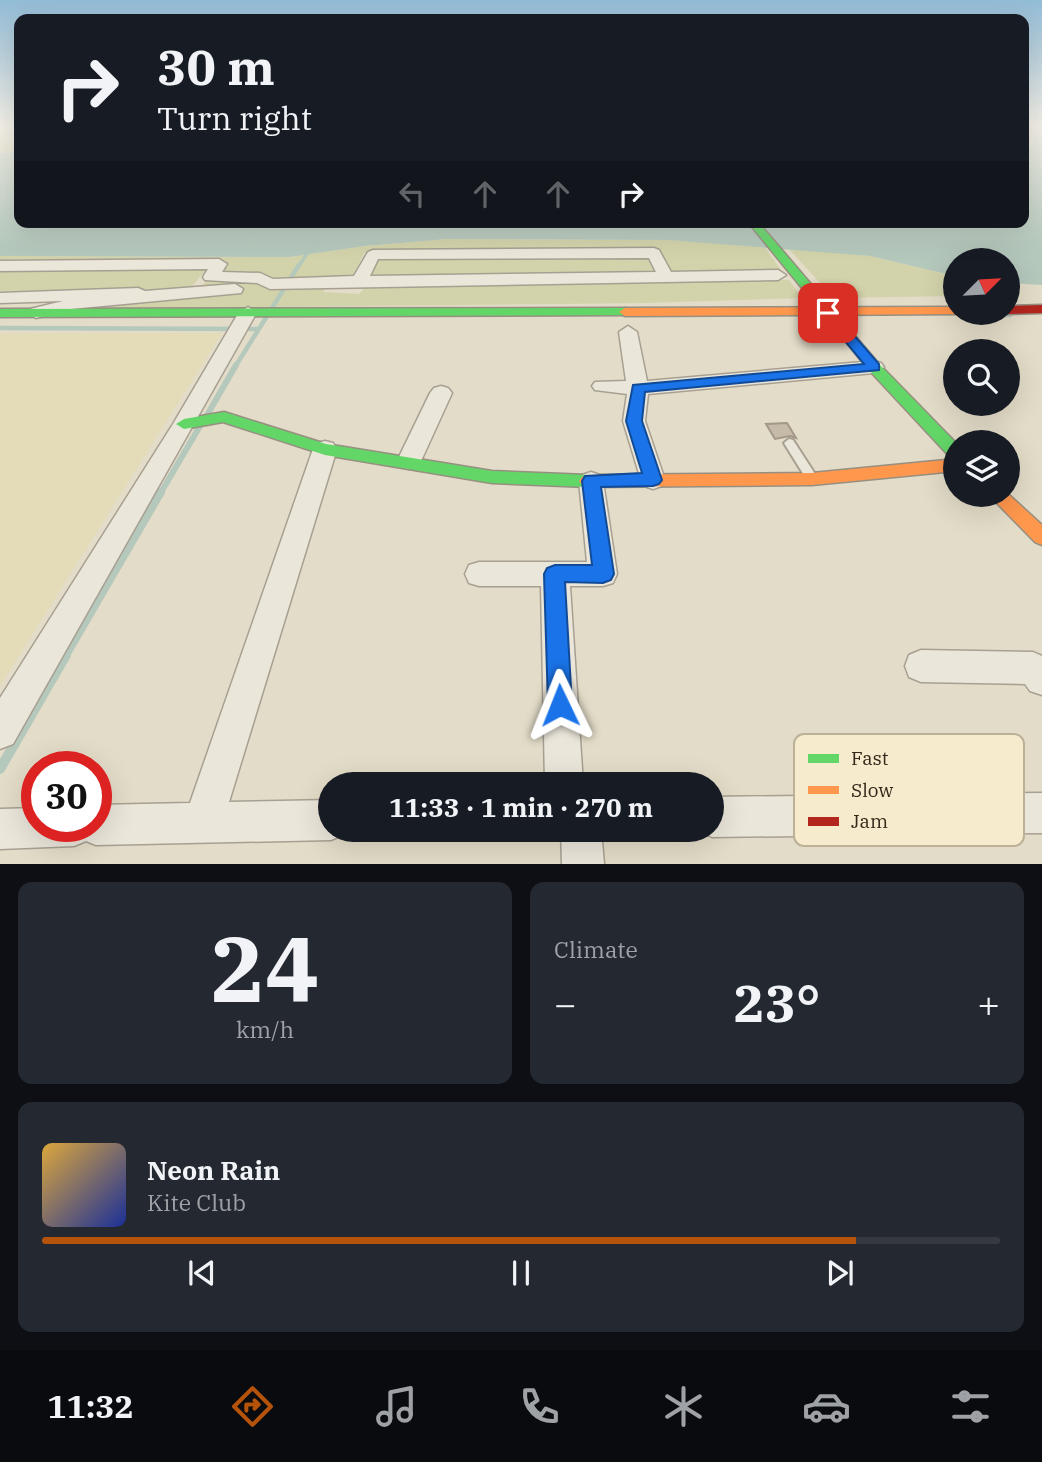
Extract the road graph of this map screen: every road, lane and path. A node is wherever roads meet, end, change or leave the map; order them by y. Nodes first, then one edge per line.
1 (758, 228) edge
2 (0, 266) edge
3 (778, 275) dead end
4 (666, 277) junction
5 (359, 281) junction
6 (270, 284) junction
7 (136, 297) junction
8 (0, 298) edge
9 (1042, 309) edge
10 (1020, 310) edge
11 (943, 311) edge
12 (248, 312) junction
13 (0, 313) edge
14 (36, 313) junction
15 (828, 313) junction
16 (628, 332) dead end
17 (874, 367) junction
18 (602, 386) dead end
19 (638, 388) junction
20 (441, 393) dead end
21 (184, 424) junction
22 (943, 439) edge
23 (789, 443) dead end
24 (325, 449) junction
25 (410, 461) junction
26 (943, 466) edge
27 (653, 480) junction
28 (812, 480) junction
29 (591, 481) junction
30 (1011, 507) edge
31 (1042, 537) edge
32 (479, 574) dead end
33 (555, 574) junction
34 (921, 666) dead end
35 (1042, 679) edge
36 (0, 731) edge
37 (563, 772) edge
38 (1024, 813) edge
39 (1042, 813) edge
40 (794, 816) edge
41 (724, 817) edge
42 (318, 820) edge
43 (204, 821) junction
44 (112, 824) edge
45 (21, 828) edge
46 (0, 829) edge
47 (581, 842) edge
48 (583, 863) edge

1 - 15 street
2 - 6 street
3 - 4 street
4 - 5 street
4 - 5 street
5 - 6 street
6 - 7 street
7 - 8 street
7 - 14 street
9 - 10 street
11 - 15 street
12 - 14 street
12 - 15 street
12 - 21 street
13 - 14 street
15 - 17 street
16 - 19 street
17 - 19 street
17 - 22 street
18 - 19 street
19 - 27 street
20 - 25 street
21 - 24 street
21 - 36 street
23 - 28 lane
24 - 25 street
24 - 43 street
25 - 29 street
26 - 28 street
27 - 28 street
27 - 29 street
29 - 33 street
30 - 31 street
32 - 33 street
33 - 37 street
34 - 35 street
38 - 39 street
40 - 41 street
42 - 43 street
43 - 44 street
45 - 46 street
47 - 48 street

